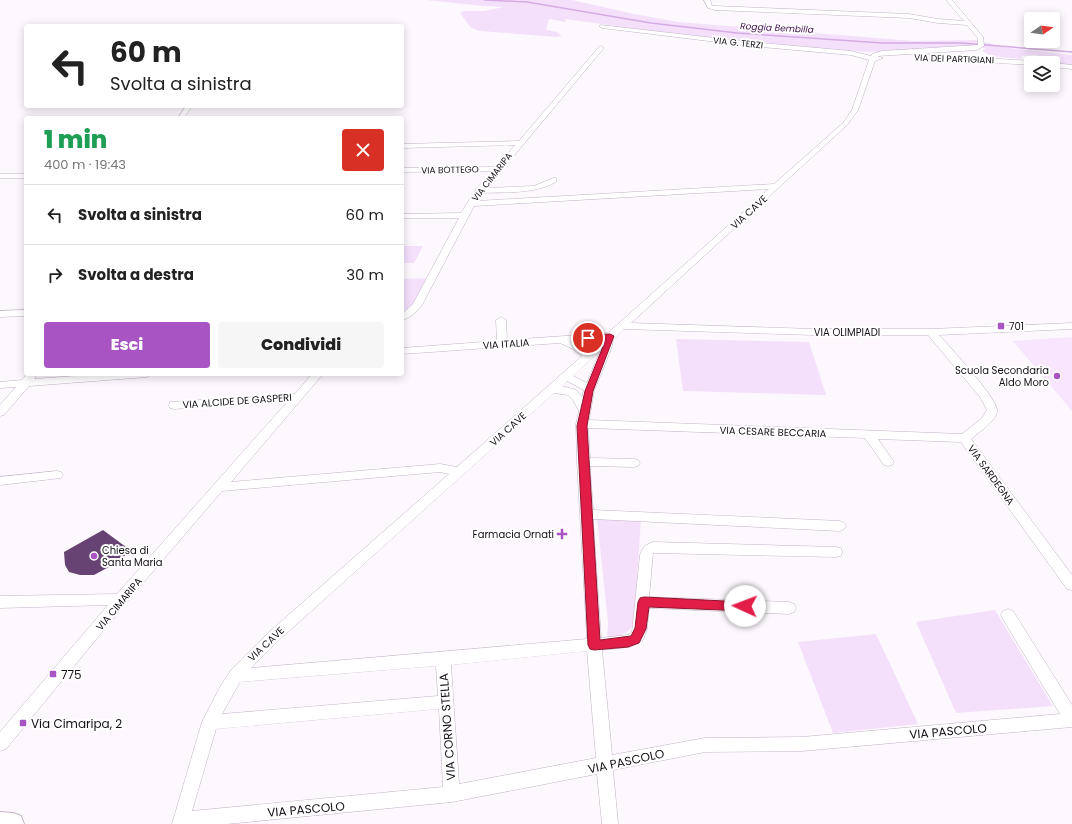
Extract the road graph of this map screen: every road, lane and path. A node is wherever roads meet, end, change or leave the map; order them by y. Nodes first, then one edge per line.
1 (708, 0) edge
2 (949, 0) edge
3 (969, 23) junction
4 (602, 26) dead end
5 (601, 48) dead end
6 (874, 58) junction
7 (1024, 62) edge
8 (1060, 66) edge
9 (1072, 67) edge
10 (519, 142) junction
11 (404, 146) edge
12 (497, 169) junction
13 (404, 170) edge
14 (0, 176) edge
15 (24, 176) edge
16 (553, 180) dead end
17 (778, 186) junction
18 (479, 191) junction
19 (471, 204) junction
20 (464, 215) junction
21 (404, 216) edge
22 (24, 313) edge
23 (0, 314) edge
24 (404, 317) edge
25 (501, 320) dead end
26 (621, 326) junction
27 (1072, 326) edge
28 (931, 332) junction
29 (609, 337) junction
30 (562, 340) junction
31 (502, 344) junction
32 (404, 351) edge
33 (588, 356) junction
34 (31, 376) edge
35 (123, 376) edge
36 (316, 376) edge
37 (566, 377) junction
38 (25, 384) junction
39 (0, 385) edge
40 (590, 388) junction
41 (551, 390) junction
42 (299, 397) junction
43 (174, 405) dead end
44 (584, 410) junction
45 (0, 412) edge
46 (582, 424) junction
47 (868, 435) junction
48 (964, 438) junction
49 (583, 462) junction
50 (888, 462) dead end
51 (634, 463) dead end
52 (458, 474) junction
53 (57, 475) dead end
54 (0, 481) edge
55 (220, 487) junction
56 (587, 514) junction
57 (840, 526) dead end
58 (836, 552) dead end
59 (1072, 585) edge
60 (120, 600) junction
61 (0, 602) edge
62 (644, 602) junction
63 (789, 608) dead end
64 (1008, 615) dead end
65 (594, 645) junction
66 (443, 659) junction
67 (236, 676) junction
68 (445, 702) junction
69 (1072, 720) edge
70 (210, 722) junction
71 (0, 744) edge
72 (604, 765) junction
73 (452, 794) junction
74 (181, 822) edge
75 (0, 823) edge
76 (13, 824) edge
77 (610, 824) edge

1 - 3 street
2 - 3 street
3 - 6 street
4 - 6 street, VIA G. TERZI
5 - 10 street, VIA CIMARIPA
6 - 7 street, VIA DEI PARTIGIANI
6 - 17 street, VIA CAVE
8 - 9 street
10 - 11 street
10 - 12 street, VIA CIMARIPA
12 - 13 street, VIA BOTTEGO
12 - 18 street, VIA CIMARIPA
14 - 15 street
16 - 18 street
17 - 19 street
17 - 26 street, VIA CAVE
18 - 19 street, VIA CIMARIPA
19 - 20 street, VIA CIMARIPA
20 - 21 street
20 - 24 street, VIA CIMARIPA
22 - 23 street
25 - 31 street
26 - 28 street, VIA OLIMPIADI
26 - 29 street, VIA CAVE
27 - 28 street, VIA OLIMPIADI
28 - 48 street, VIA SARDEGNA
29 - 30 street, VIA ITALIA
29 - 33 street, VIA CAVE
29 - 40 street
30 - 31 street, VIA ITALIA
30 - 33 street
31 - 32 street, VIA ITALIA
33 - 37 street, VIA CAVE
34 - 38 street
35 - 38 street
36 - 42 street, VIA CIMARIPA
37 - 40 street
37 - 41 street, VIA CAVE
38 - 39 street
38 - 45 street
40 - 44 street
41 - 44 street
41 - 52 street, VIA CAVE
42 - 43 street, VIA ALCIDE DE GASPERI
42 - 55 street, VIA CIMARIPA
44 - 46 street
46 - 47 street, VIA CESARE BECCARIA
46 - 49 street
47 - 48 street, VIA CESARE BECCARIA
47 - 50 street
48 - 59 street, VIA SARDEGNA
49 - 51 street
49 - 56 street
52 - 55 street
52 - 67 street, VIA CAVE
53 - 54 street
55 - 60 street, VIA CIMARIPA
56 - 57 street
56 - 65 street
58 - 62 street
60 - 61 street
60 - 71 street, VIA CIMARIPA
62 - 63 street
62 - 65 street
64 - 69 street
65 - 66 street
65 - 72 street
66 - 67 street
66 - 68 street, VIA CORNO STELLA
67 - 70 street, VIA CAVE
68 - 70 street
68 - 73 street, VIA CORNO STELLA
69 - 72 street, VIA PASCOLO
70 - 74 street, VIA CAVE
72 - 73 street, VIA PASCOLO
72 - 77 street
73 - 74 street, VIA PASCOLO
75 - 76 street

